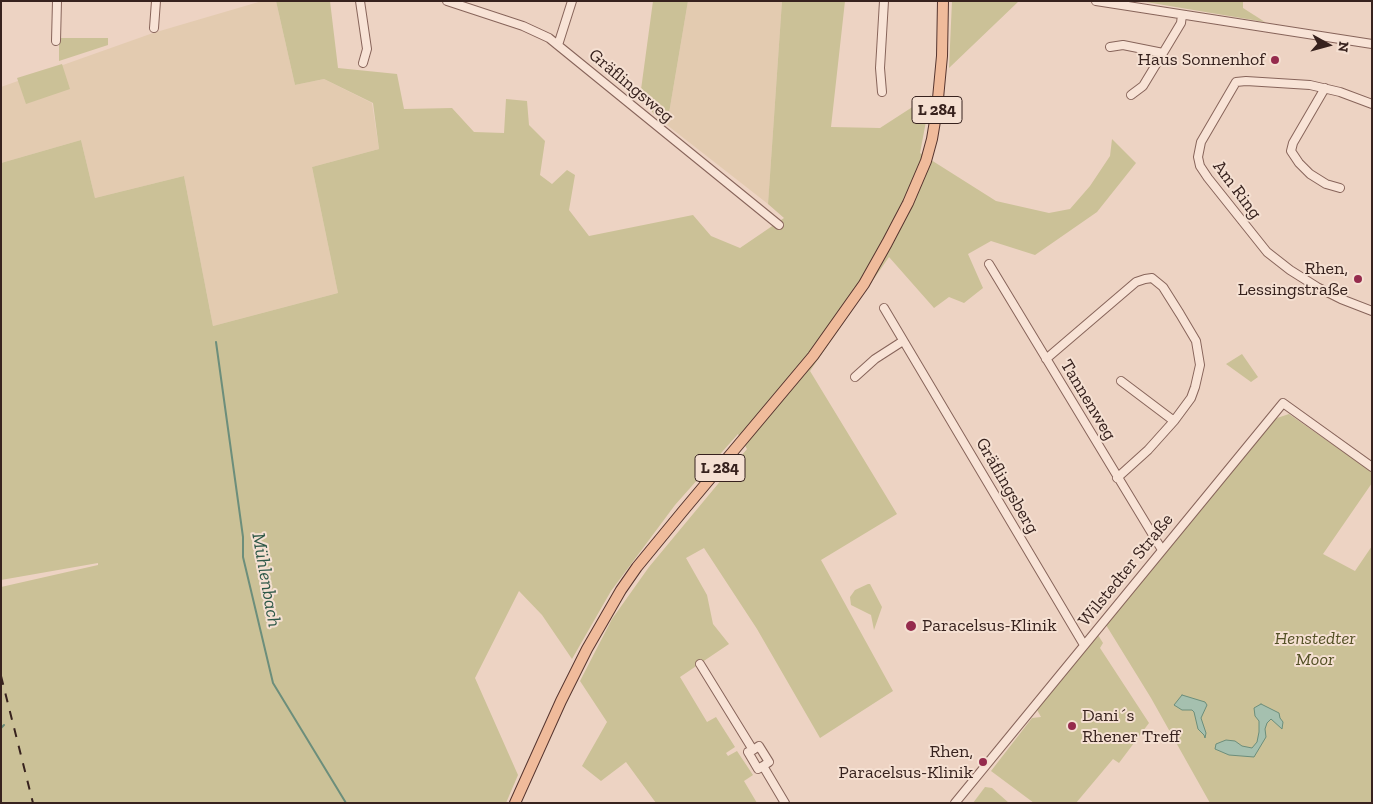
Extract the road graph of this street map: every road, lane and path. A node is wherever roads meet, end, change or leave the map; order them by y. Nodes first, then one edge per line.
1 (57, 1) edge
2 (156, 1) edge
3 (360, 1) edge
4 (446, 1) edge
5 (572, 1) edge
6 (884, 1) edge
7 (943, 1) edge
8 (1096, 1) edge
9 (1182, 15) junction
10 (154, 28) dead end
11 (56, 41) dead end
12 (1372, 44) edge
13 (558, 45) junction
14 (1110, 47) dead end
15 (1163, 53) junction
16 (363, 63) dead end
17 (1324, 88) junction
18 (882, 92) dead end
19 (1131, 94) dead end
20 (1372, 104) edge
21 (1340, 188) dead end
22 (779, 225) dead end
23 (989, 264) dead end
24 (884, 308) dead end
25 (1372, 311) edge
26 (903, 341) junction
27 (1046, 359) junction
28 (855, 377) dead end
29 (1122, 381) dead end
30 (1174, 421) junction
31 (1372, 467) edge
32 (1117, 478) junction
33 (1162, 550) junction
34 (1084, 645) junction
35 (700, 664) dead end
36 (753, 750) junction
37 (763, 766) junction
38 (515, 803) edge
39 (785, 803) edge
40 (955, 803) edge

1 - 11 street
2 - 10 street
3 - 16 street
4 - 13 street, Gräflingsweg
5 - 13 street
6 - 18 street
7 - 38 main road, L 284
8 - 9 street
9 - 12 street
9 - 15 street
13 - 22 street, Gräflingsweg
14 - 15 street
15 - 19 street
17 - 20 street, Am Ring
17 - 21 street
17 - 25 street, Am Ring
23 - 27 street, Tannenweg
24 - 26 street, Gräflingsberg
26 - 28 street
26 - 34 street, Gräflingsberg
27 - 30 street
27 - 32 street, Tannenweg
29 - 30 street
30 - 32 street
31 - 33 street, Wilstedter Straße
32 - 33 street, Tannenweg
33 - 34 street, Wilstedter Straße
34 - 40 street, Wilstedter Straße
35 - 36 street
36 - 37 street
36 - 37 street
37 - 39 street

